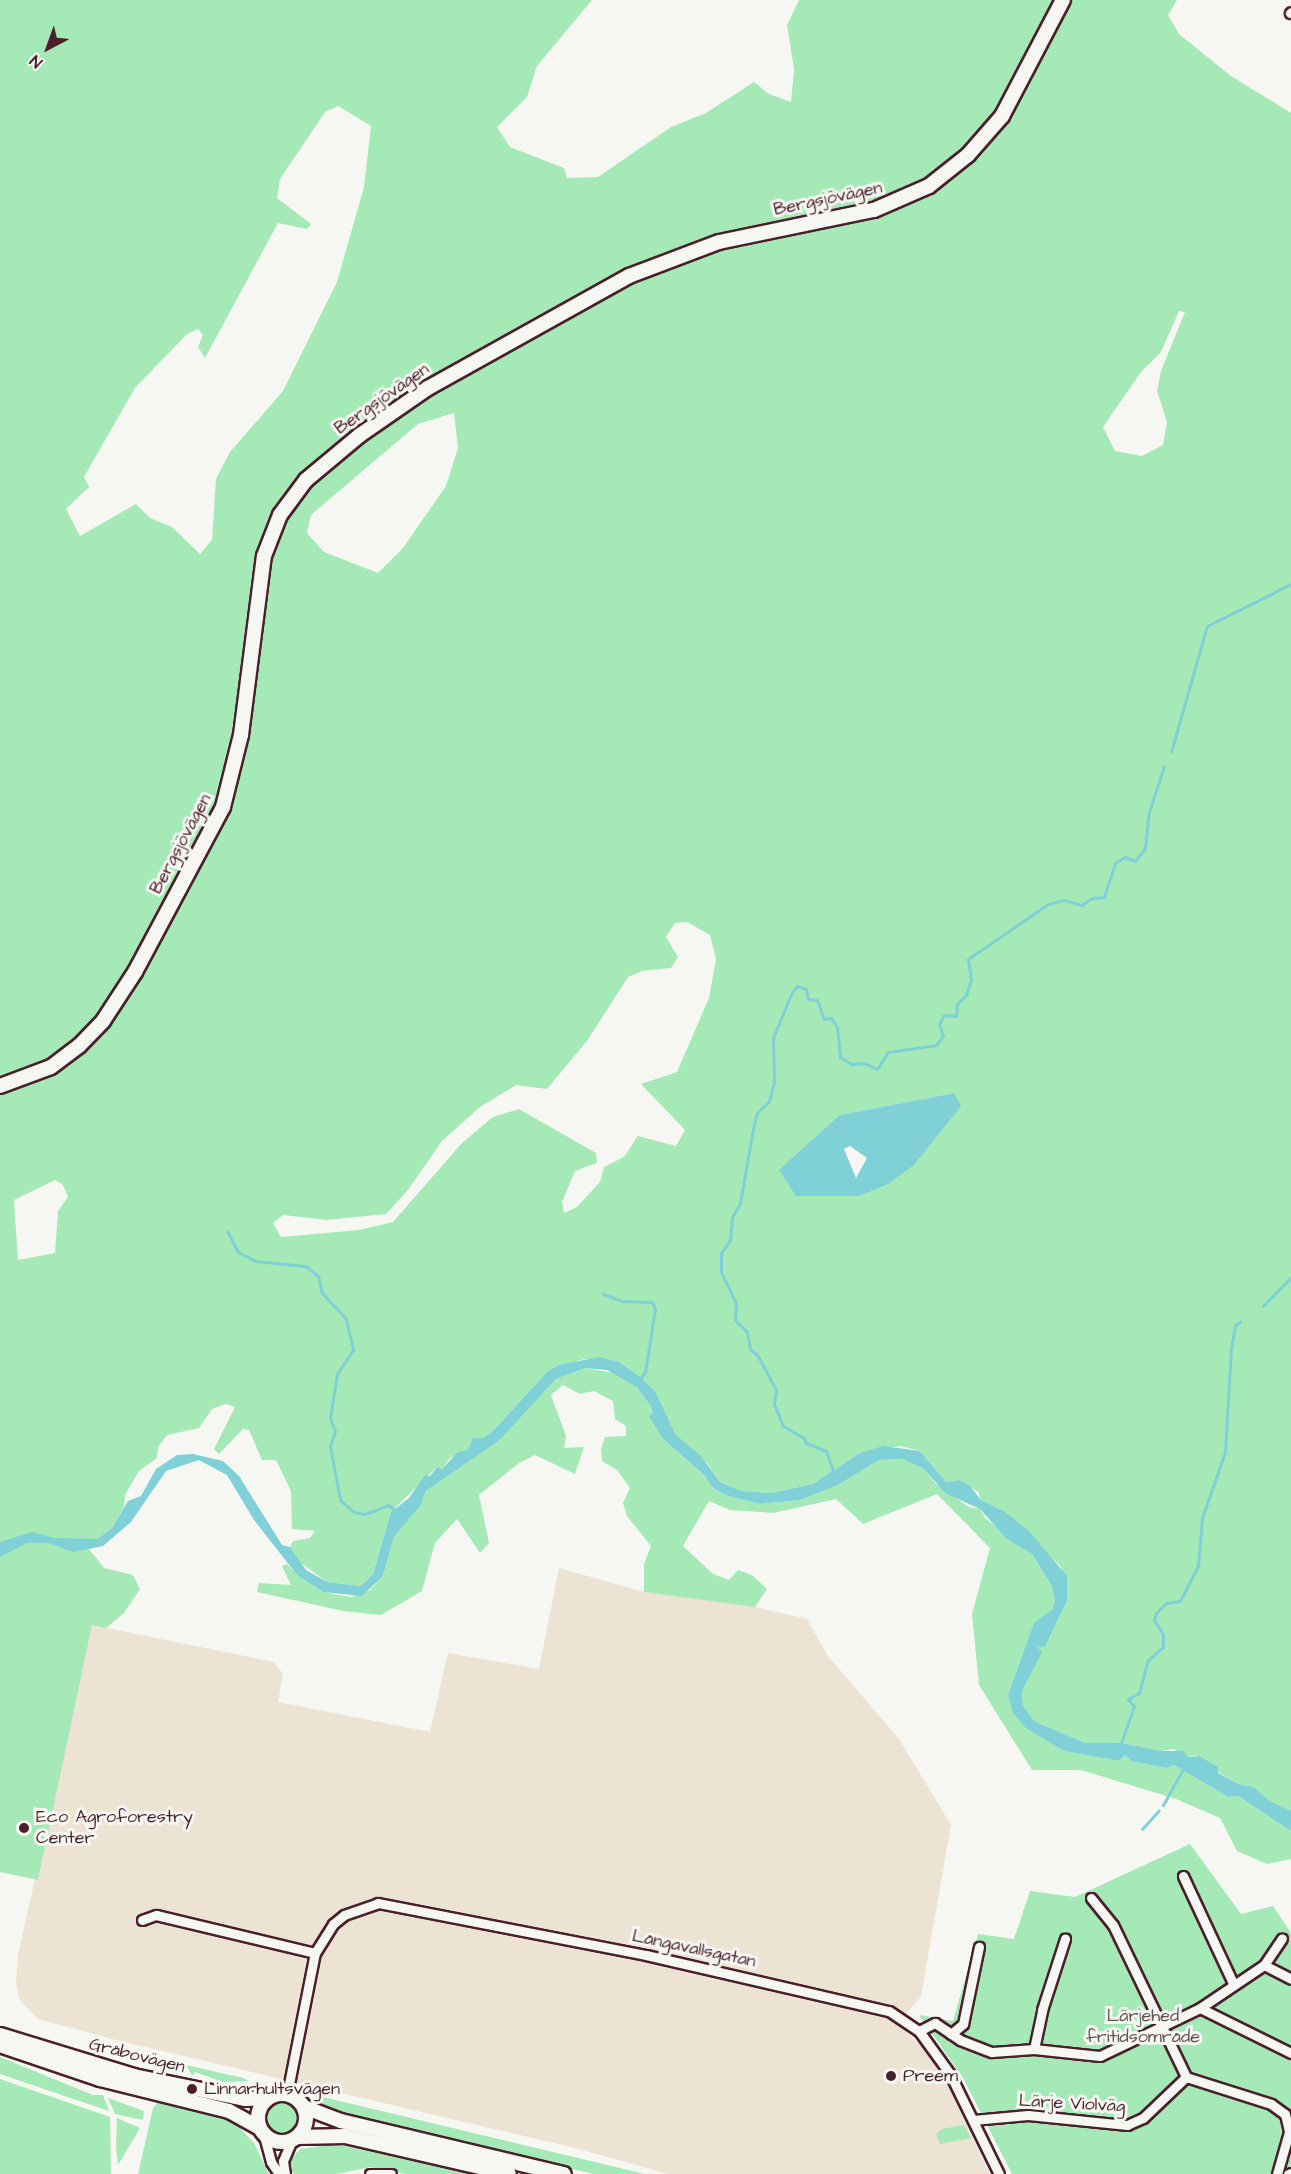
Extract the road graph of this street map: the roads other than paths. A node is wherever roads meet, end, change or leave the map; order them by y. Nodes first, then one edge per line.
1 (1063, 0) edge
2 (0, 1086) edge
3 (1183, 1876) dead end
4 (1091, 1898) dead end
5 (142, 1920) dead end
6 (1281, 1938) dead end
7 (1065, 1939) dead end
8 (979, 1947) dead end
9 (315, 1953) junction
10 (1264, 1965) junction
11 (1291, 1979) edge
12 (1233, 1983) junction
13 (1200, 2008) junction
14 (1161, 2026) junction
15 (919, 2031) junction
16 (951, 2034) junction
17 (0, 2035) edge
18 (0, 2045) edge
19 (1034, 2049) junction
20 (1291, 2053) edge
21 (1186, 2077) junction
22 (287, 2094) junction
23 (268, 2098) junction
24 (304, 2107) junction
25 (973, 2120) junction
26 (261, 2130) junction
27 (295, 2139) junction
28 (279, 2174) edge
29 (285, 2174) edge
30 (370, 2174) edge
31 (391, 2174) edge
32 (508, 2174) edge
33 (564, 2174) edge
34 (999, 2174) edge
35 (1277, 2174) edge

1 - 2 main road, Bergsjövägen
3 - 12 street
4 - 14 street
5 - 9 street
6 - 10 street
7 - 19 street
8 - 16 street
9 - 15 street, Långavallsgatan
9 - 22 street, Långavallsgatan
10 - 11 street
10 - 12 street
12 - 13 street
13 - 14 street
13 - 20 street
14 - 19 street
14 - 21 street
15 - 16 street
15 - 25 street, Långavallsgatan
16 - 19 street
17 - 23 main road, Gråbovägen
18 - 26 main road, Gråbovägen
21 - 25 street, Lärje Violväg
21 - 35 street
22 - 23 main road, Gråbovägen
22 - 24 main road
23 - 26 main road
24 - 27 main road
24 - 33 main road
25 - 34 street, Långavallsgatan
26 - 27 main road, Gråbovägen
26 - 28 street
27 - 29 street
27 - 32 main road, Gråbovägen
30 - 31 street

